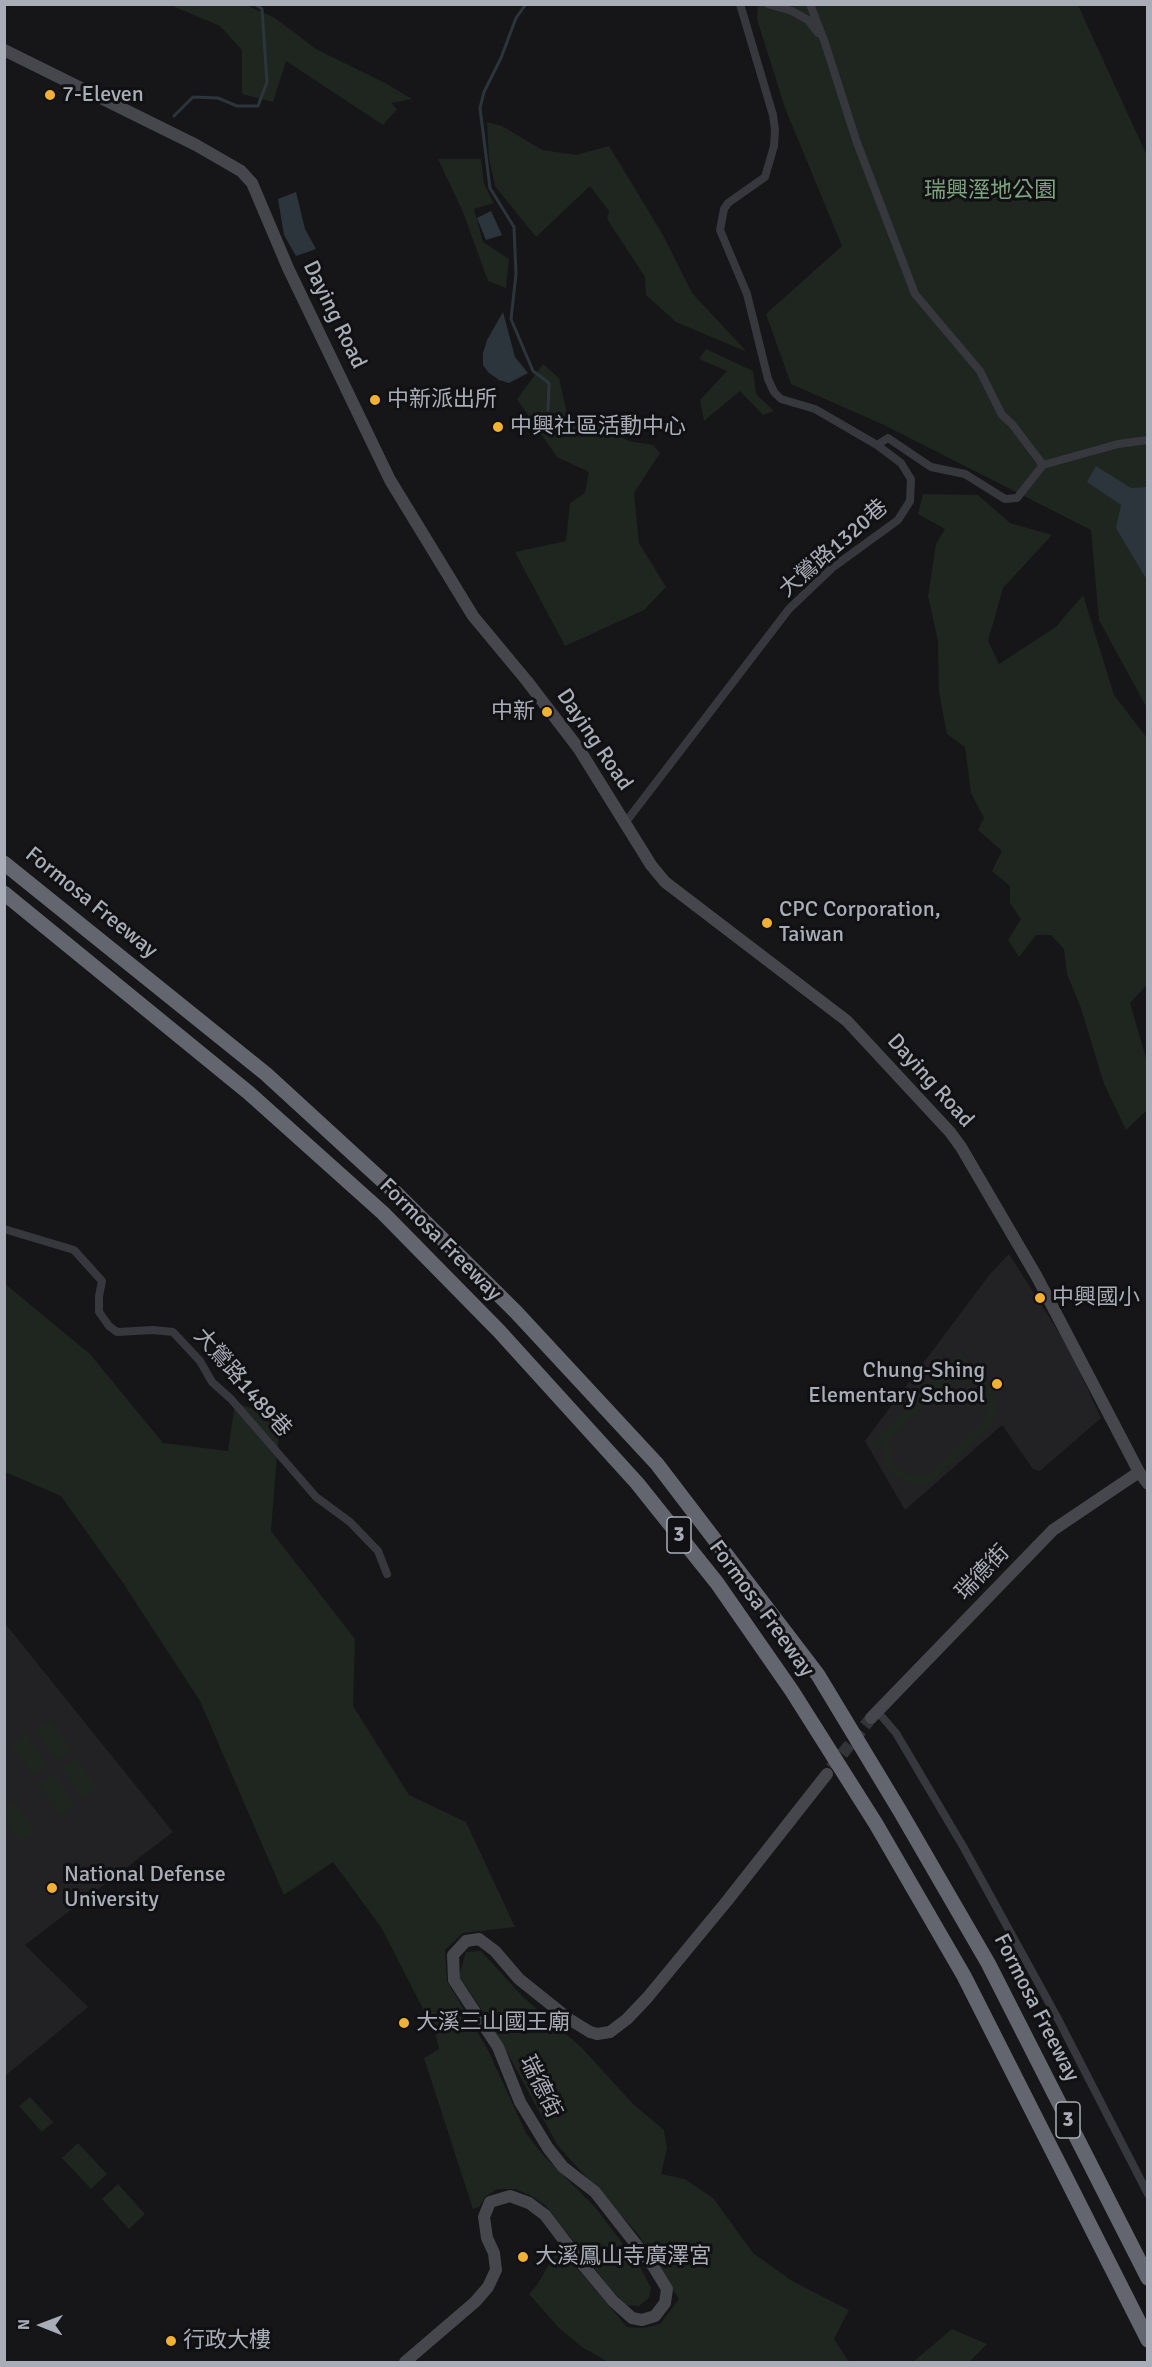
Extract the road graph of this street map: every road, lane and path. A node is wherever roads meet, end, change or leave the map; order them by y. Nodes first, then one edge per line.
1 (740, 4) edge
2 (768, 4) edge
3 (810, 4) edge
4 (825, 43) junction
5 (4, 50) edge
6 (1148, 440) edge
7 (877, 446) junction
8 (1043, 465) junction
9 (625, 824) junction
10 (4, 863) edge
11 (4, 893) edge
12 (4, 1229) edge
13 (1139, 1472) junction
14 (1148, 1484) edge
15 (387, 1574) dead end
16 (874, 1715) joint
17 (827, 1774) tunnel mouth
18 (1148, 2194) edge
19 (1148, 2278) edge
20 (1148, 2340) edge
21 (405, 2362) edge

1 - 7 street, 大鶯路1320巷
2 - 4 street
3 - 4 street
4 - 8 street
5 - 9 street, Daying Road
6 - 8 street
7 - 8 street
7 - 9 street, 大鶯路1320巷
9 - 13 street, Daying Road
10 - 19 highway, Formosa Freeway / 3
11 - 20 highway, Formosa Freeway / 3
12 - 15 street, 大鶯路1489巷
13 - 14 street, Daying Road
13 - 16 street, 瑞德街
16 - 18 street
17 - 21 street, 瑞德街

